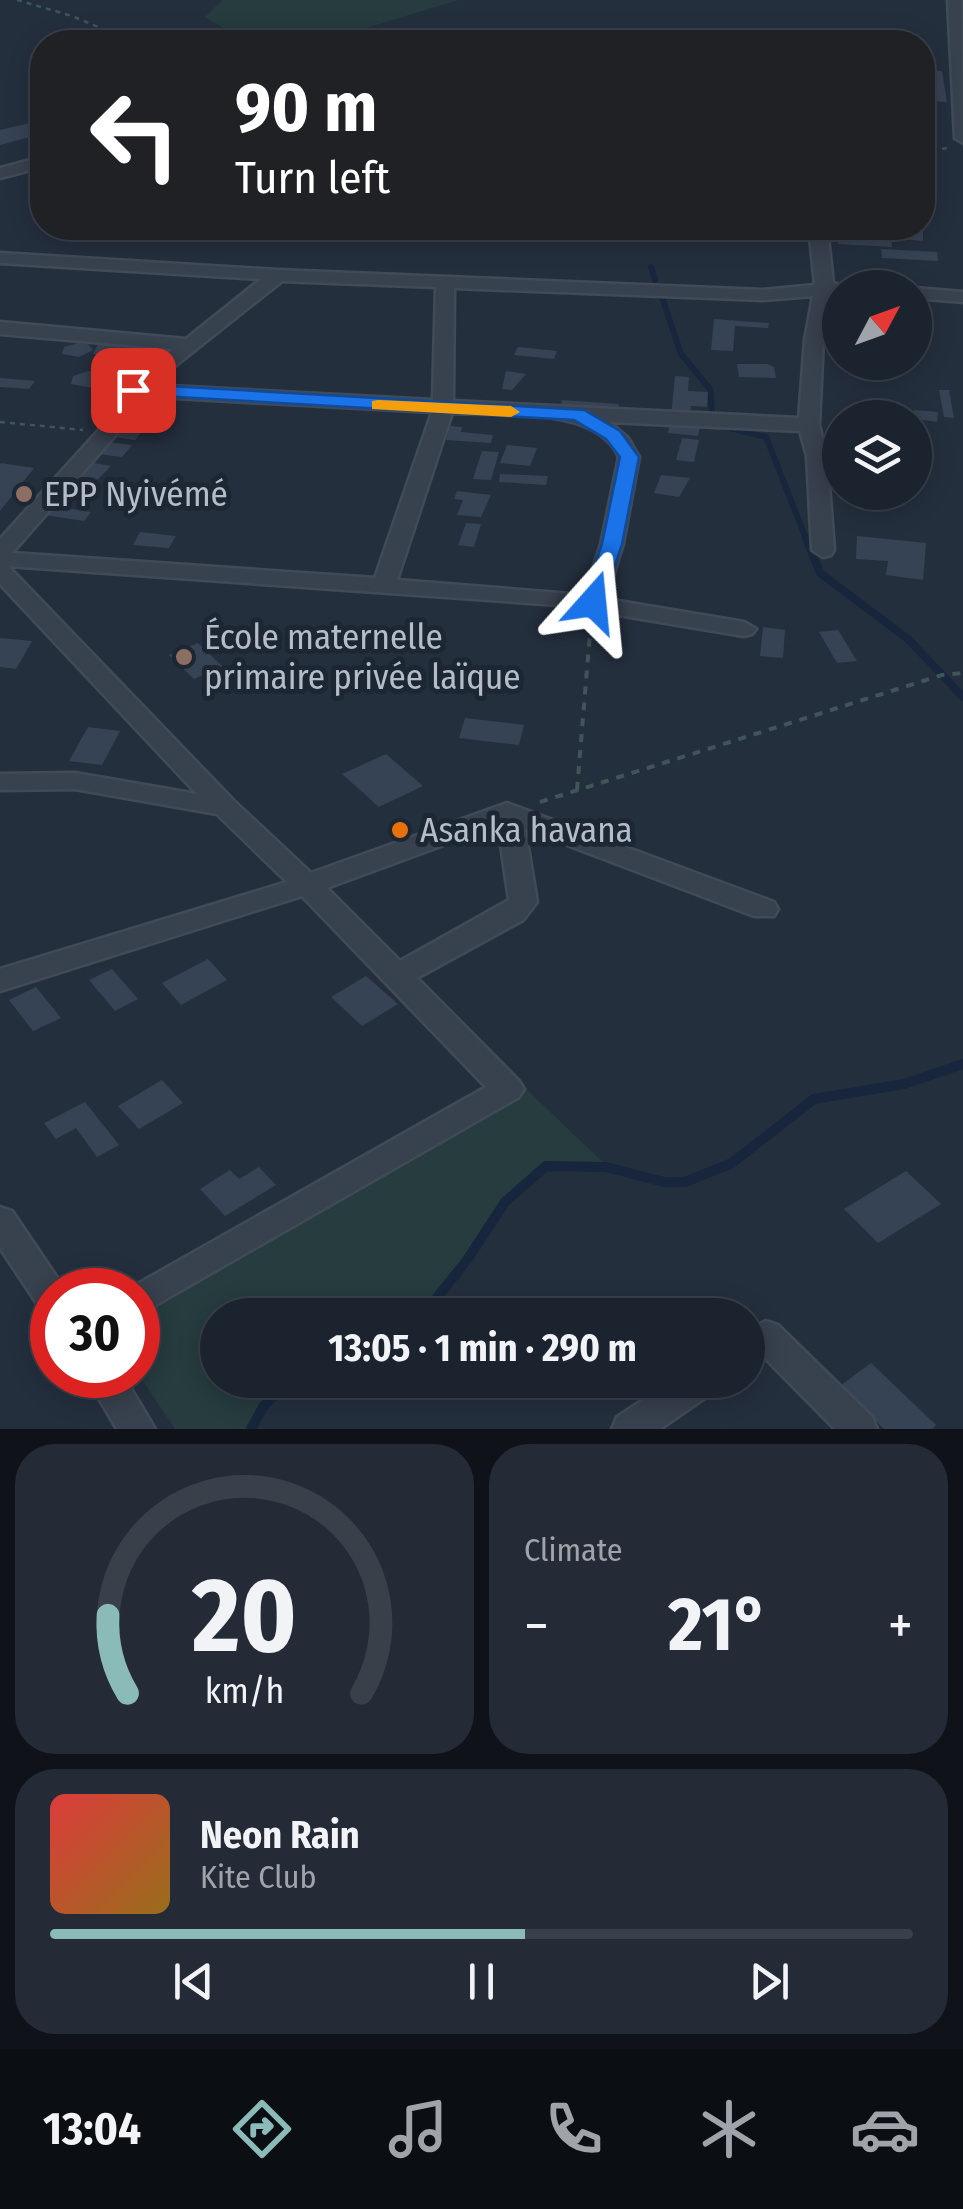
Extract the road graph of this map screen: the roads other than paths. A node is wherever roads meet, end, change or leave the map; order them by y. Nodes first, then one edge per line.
1 (955, 0) edge
2 (961, 105) edge
3 (963, 138) edge
4 (30, 165) edge
5 (0, 173) edge
6 (821, 240) edge
7 (0, 258) edge
8 (828, 270) edge
9 (278, 275) junction
10 (446, 282) junction
11 (822, 288) edge
12 (932, 295) edge
13 (963, 297) edge
14 (822, 316) edge
15 (0, 328) edge
16 (189, 344) junction
17 (133, 390) junction
18 (443, 409) junction
19 (578, 414) junction
20 (810, 425) junction
21 (822, 550) dead end
22 (0, 556) edge
23 (0, 571) edge
24 (386, 583) junction
25 (593, 602) junction
26 (744, 628) dead end
27 (0, 782) edge
28 (225, 807) junction
29 (508, 812) junction
30 (307, 885) junction
31 (764, 909) dead end
32 (397, 976) junction
33 (0, 980) edge
34 (0, 1221) edge
35 (32, 1268) edge
36 (160, 1288) edge
37 (765, 1337) edge
38 (117, 1398) edge
39 (676, 1398) edge
40 (137, 1429) edge
41 (630, 1429) edge
42 (859, 1429) edge

1 - 2 street
2 - 3 street
4 - 5 street
6 - 8 street
7 - 9 street
9 - 10 street
9 - 16 street
10 - 11 street
10 - 18 street
12 - 13 street
14 - 20 street
15 - 16 street
16 - 17 street
17 - 18 street
17 - 22 street
18 - 19 street
18 - 24 street
19 - 20 street
19 - 25 street
20 - 21 street
22 - 24 street
23 - 28 street
24 - 25 street
25 - 26 street
27 - 28 street
28 - 30 street
29 - 30 street
29 - 31 street
29 - 32 street
30 - 32 street
30 - 33 street
32 - 36 street
34 - 35 street
37 - 42 street
38 - 40 street
39 - 41 street

